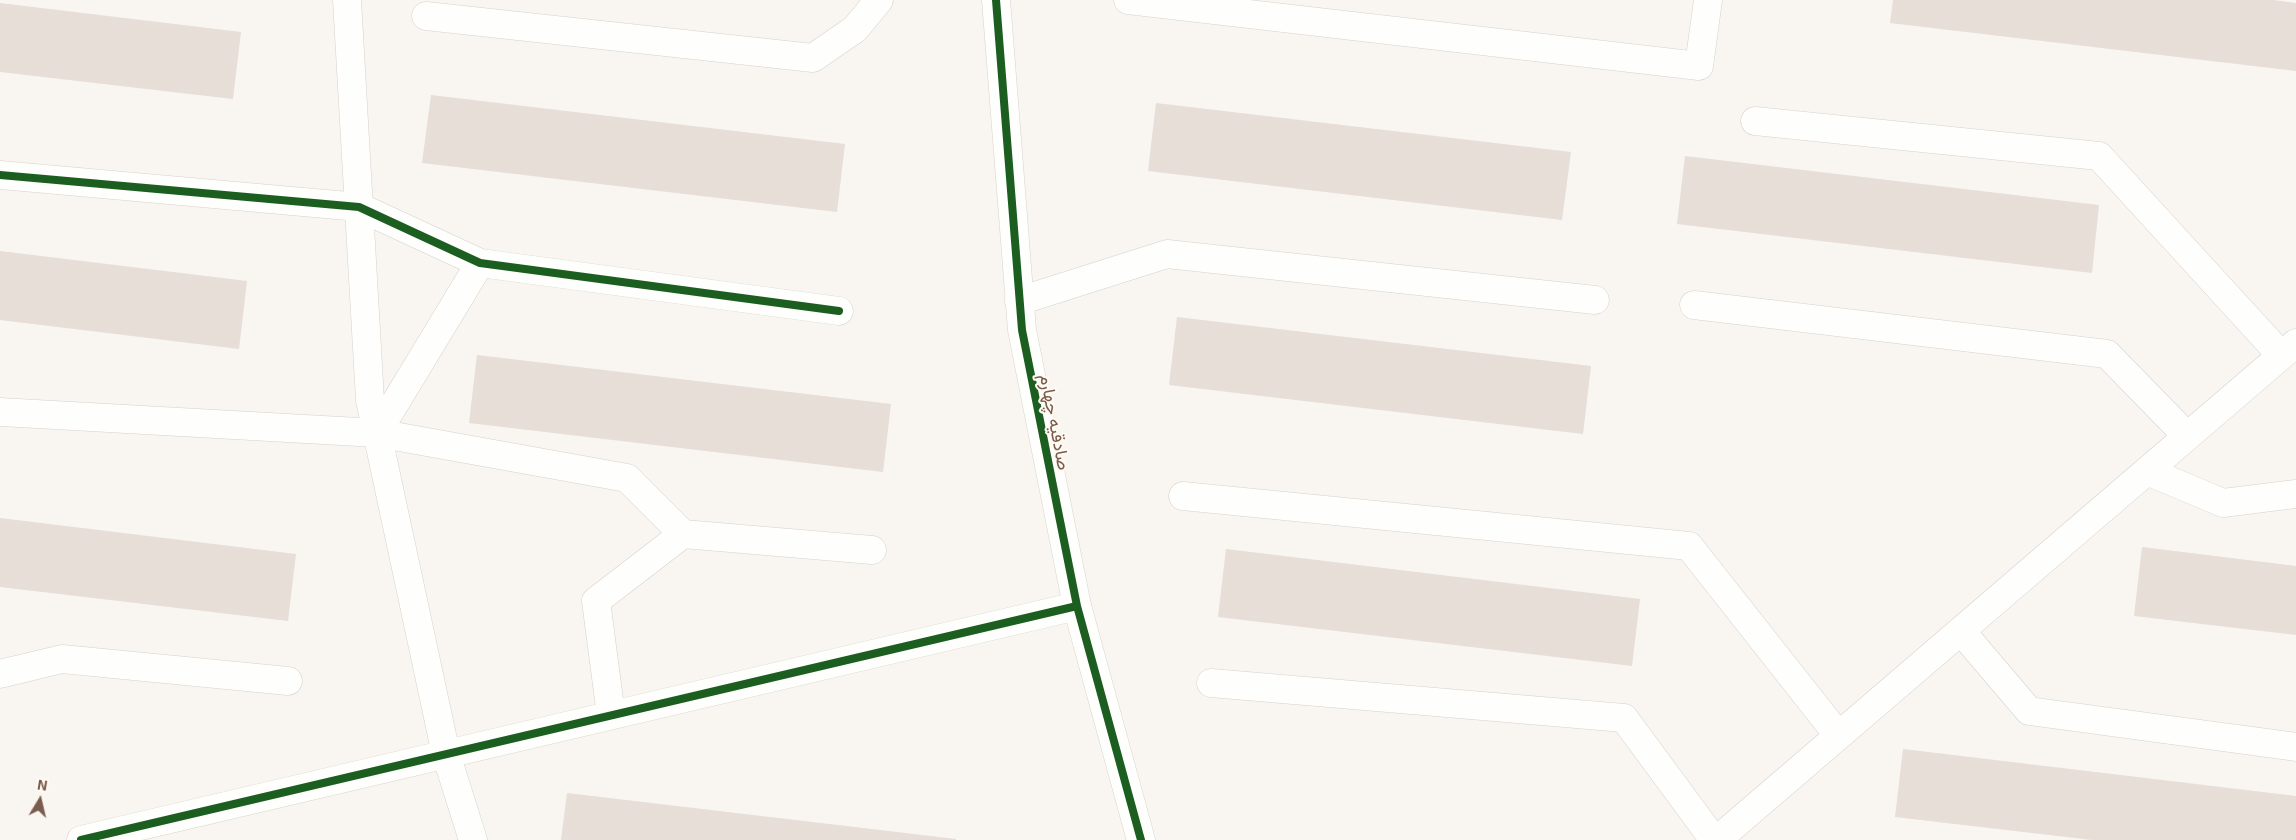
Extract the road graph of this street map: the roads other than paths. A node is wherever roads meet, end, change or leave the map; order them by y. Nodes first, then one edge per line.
1 (347, 0) edge
2 (879, 0) edge
3 (996, 0) edge
4 (1128, 0) edge
5 (1708, 0) edge
6 (426, 16) dead end
7 (1755, 121) dead end
8 (0, 175) edge
9 (359, 207) junction
10 (480, 263) junction
11 (1595, 300) dead end
12 (1019, 301) junction
13 (1694, 304) dead end
14 (839, 311) dead end
15 (2289, 349) edge
16 (0, 412) edge
17 (377, 433) junction
18 (2187, 436) junction
19 (2147, 471) junction
20 (2296, 494) edge
21 (1183, 496) dead end
22 (683, 534) junction
23 (872, 550) dead end
24 (1076, 606) junction
25 (1961, 630) junction
26 (0, 674) edge
27 (288, 681) dead end
28 (1212, 683) dead end
29 (612, 715) junction
30 (1838, 735) junction
31 (2296, 747) edge
32 (446, 754) junction
33 (82, 840) edge
34 (474, 840) edge
35 (1141, 840) edge
36 (1715, 840) edge

1 - 9 street
2 - 6 street
3 - 12 street, صادقیه چهارم
4 - 5 street
7 - 15 street
8 - 9 street
9 - 10 street
9 - 17 street
10 - 14 street
10 - 17 street
11 - 12 street
12 - 24 street, صادقیه چهارم
13 - 18 street
15 - 18 street
16 - 17 street
17 - 22 street
17 - 32 street
18 - 19 street
19 - 20 street
19 - 25 street
21 - 30 street
22 - 23 street
22 - 29 street
24 - 29 street
24 - 35 street, صادقیه چهارم
25 - 30 street
25 - 31 street
26 - 27 street
28 - 36 street
29 - 32 street
30 - 36 street
32 - 33 street
32 - 34 street

